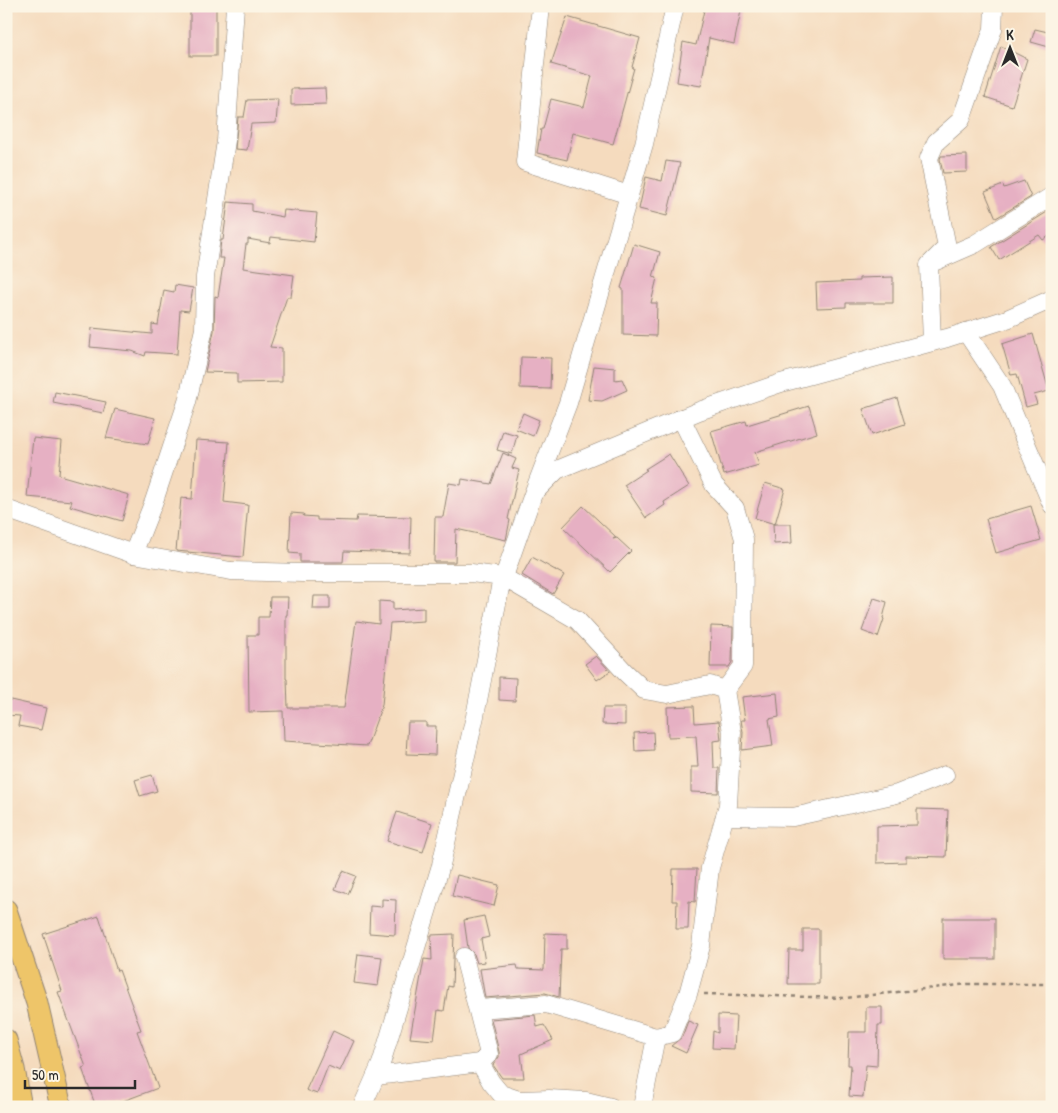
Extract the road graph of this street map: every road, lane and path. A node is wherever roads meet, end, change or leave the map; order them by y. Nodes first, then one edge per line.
1 (235, 6) edge
2 (541, 6) edge
3 (675, 6) edge
4 (994, 6) edge
5 (629, 195) junction
6 (1052, 196) edge
7 (929, 265) junction
8 (1052, 300) edge
9 (966, 332) junction
10 (932, 342) junction
11 (681, 418) junction
12 (533, 494) junction
13 (1052, 505) edge
14 (6, 509) edge
15 (134, 554) junction
16 (503, 578) junction
17 (725, 690) junction
18 (945, 775) dead end
19 (724, 816) junction
20 (6, 910) edge
21 (464, 957) dead end
22 (1052, 984) edge
23 (688, 994) junction
24 (478, 1009) junction
25 (656, 1037) junction
26 (6, 1040) edge
27 (480, 1063) junction
28 (376, 1076) junction
29 (21, 1107) edge
30 (61, 1107) edge
31 (362, 1107) edge
32 (611, 1107) edge
33 (642, 1107) edge

1 - 15 street
2 - 5 street
3 - 5 street
4 - 7 street
5 - 12 street
6 - 7 street
7 - 10 street
8 - 9 street
9 - 10 street
9 - 13 street
10 - 11 street
11 - 12 street
11 - 17 street
12 - 16 street
14 - 15 street
15 - 16 street
16 - 17 street
16 - 28 street
17 - 19 street
18 - 19 street
19 - 23 street
20 - 30 main road
21 - 24 street
22 - 23 path
23 - 25 street
24 - 25 street
24 - 27 street
25 - 33 street
26 - 29 main road
27 - 28 street
27 - 32 street
28 - 31 street

